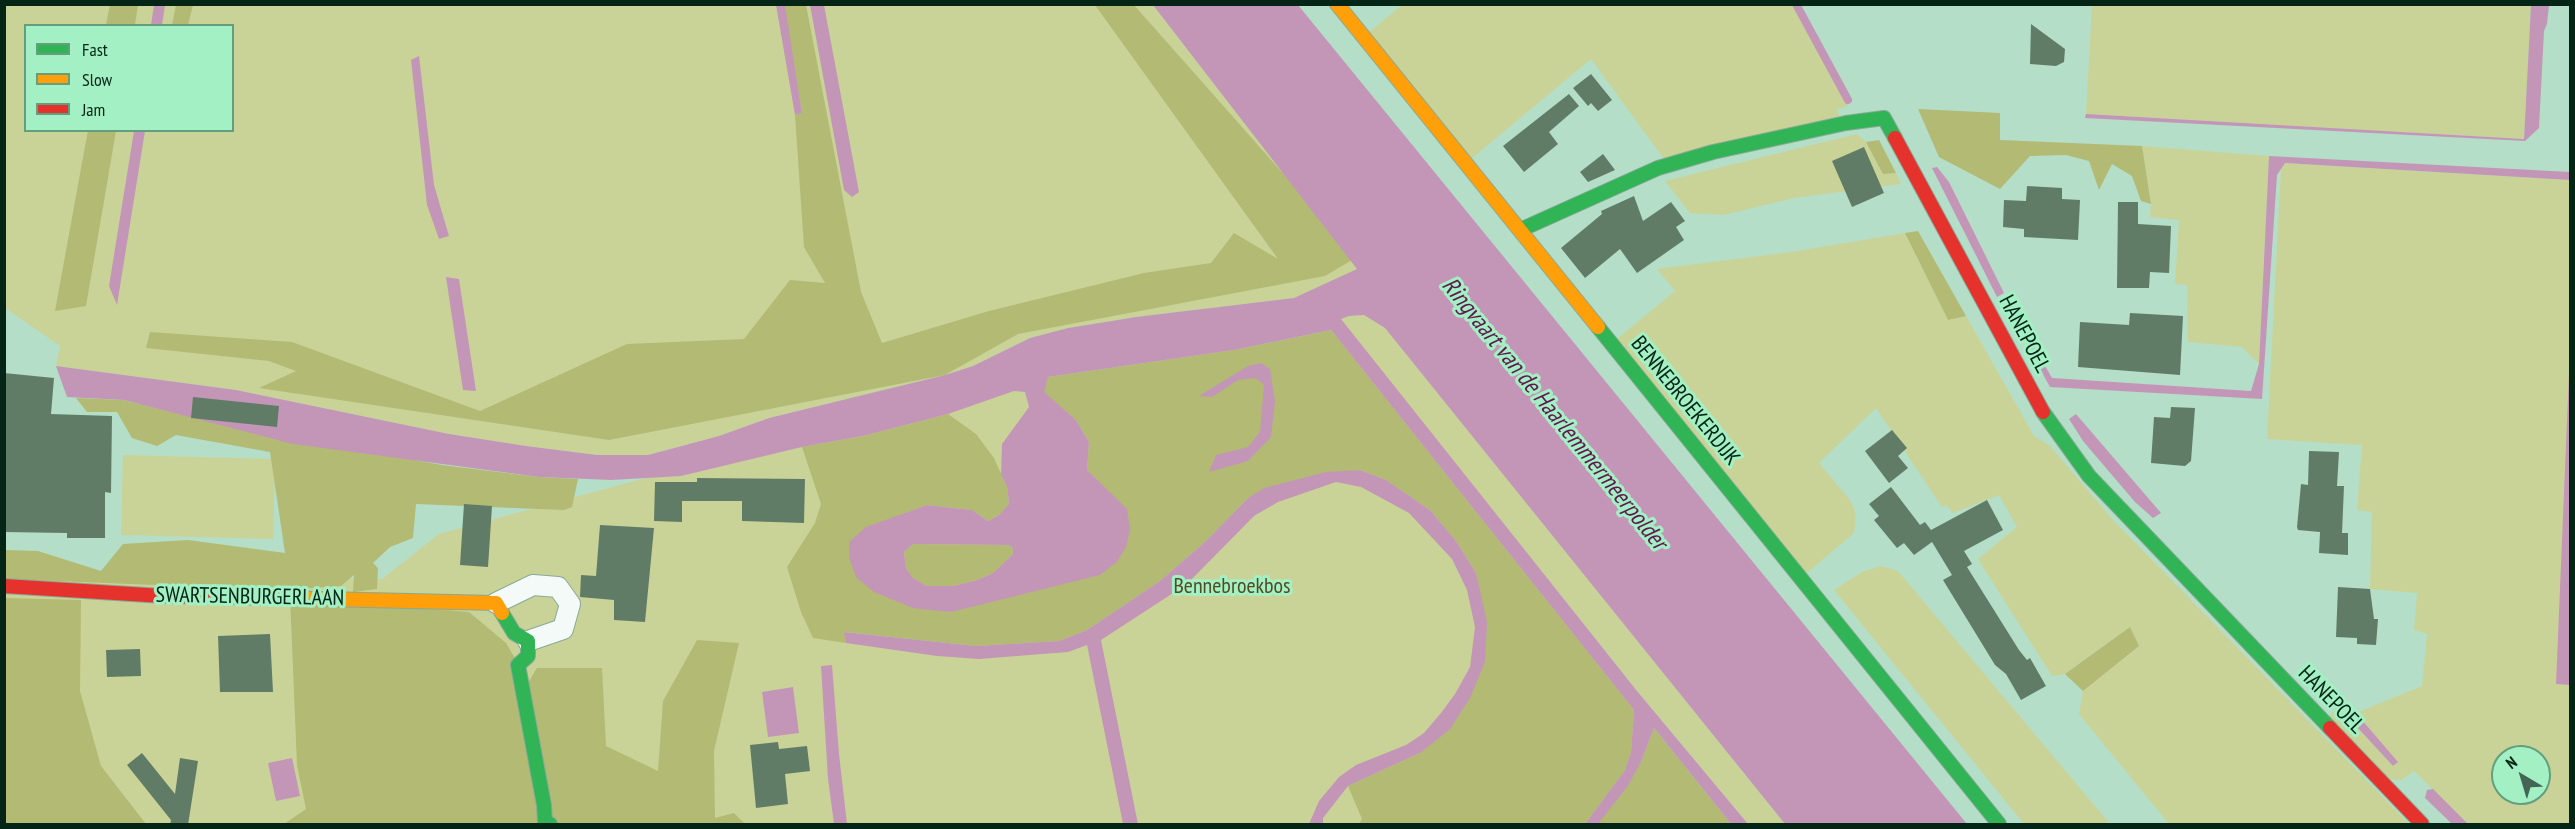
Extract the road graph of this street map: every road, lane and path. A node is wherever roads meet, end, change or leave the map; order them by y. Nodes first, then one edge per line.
1 (1337, 4) edge
2 (1520, 230) junction
3 (4, 586) edge
4 (496, 603) junction
5 (528, 641) junction
6 (550, 825) edge
7 (1999, 825) edge
8 (2422, 825) edge

1 - 2 street, BENNEBROEKERDIJK
2 - 7 street, BENNEBROEKERDIJK
2 - 8 street, HANEPOEL
3 - 4 street, SWARTSENBURGERLAAN
4 - 5 street
4 - 5 street, SWARTSENBURGERLAAN
5 - 6 street

